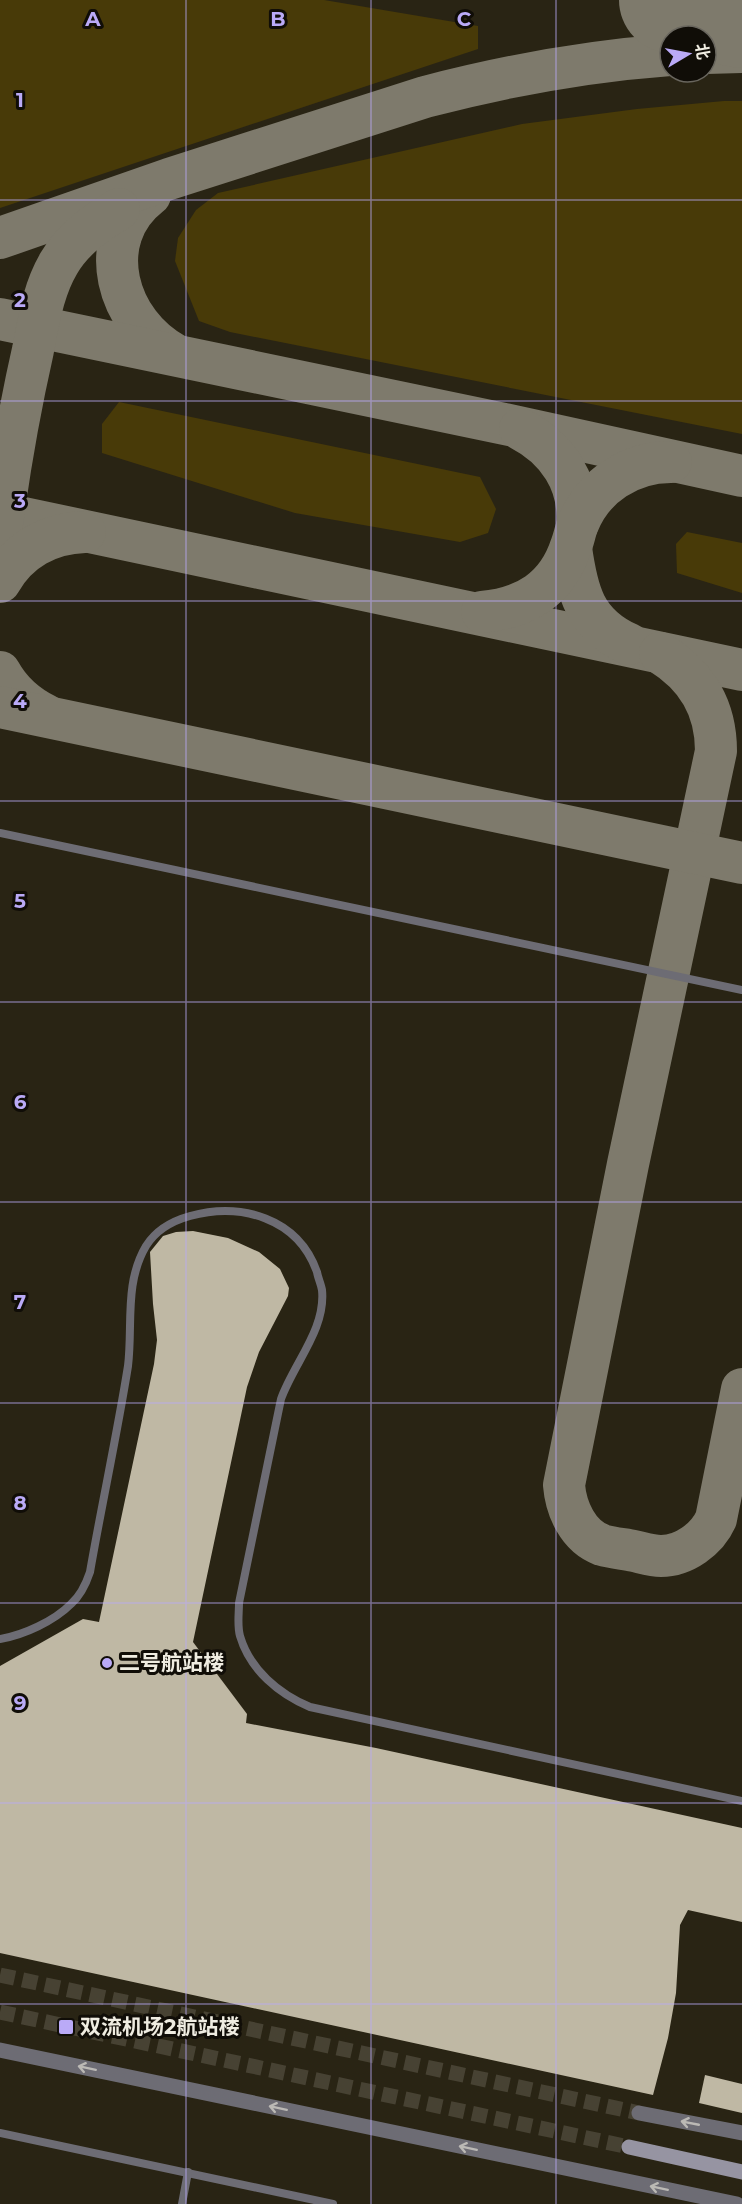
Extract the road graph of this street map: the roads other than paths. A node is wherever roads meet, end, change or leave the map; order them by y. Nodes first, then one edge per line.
1 (0, 833) edge
2 (742, 990) edge
3 (0, 1639) edge
4 (742, 1802) edge
5 (0, 2050) edge
6 (639, 2113) tunnel mouth
7 (0, 2133) edge
8 (742, 2133) edge
9 (629, 2147) tunnel mouth
10 (188, 2172) junction
11 (742, 2172) edge
12 (182, 2204) edge
13 (333, 2204) edge
14 (737, 2204) edge

1 - 2 lane
3 - 4 lane
14 -> 5 street
8 -> 6 street
7 - 10 lane
9 - 11 main road
10 - 12 lane
10 - 13 lane

